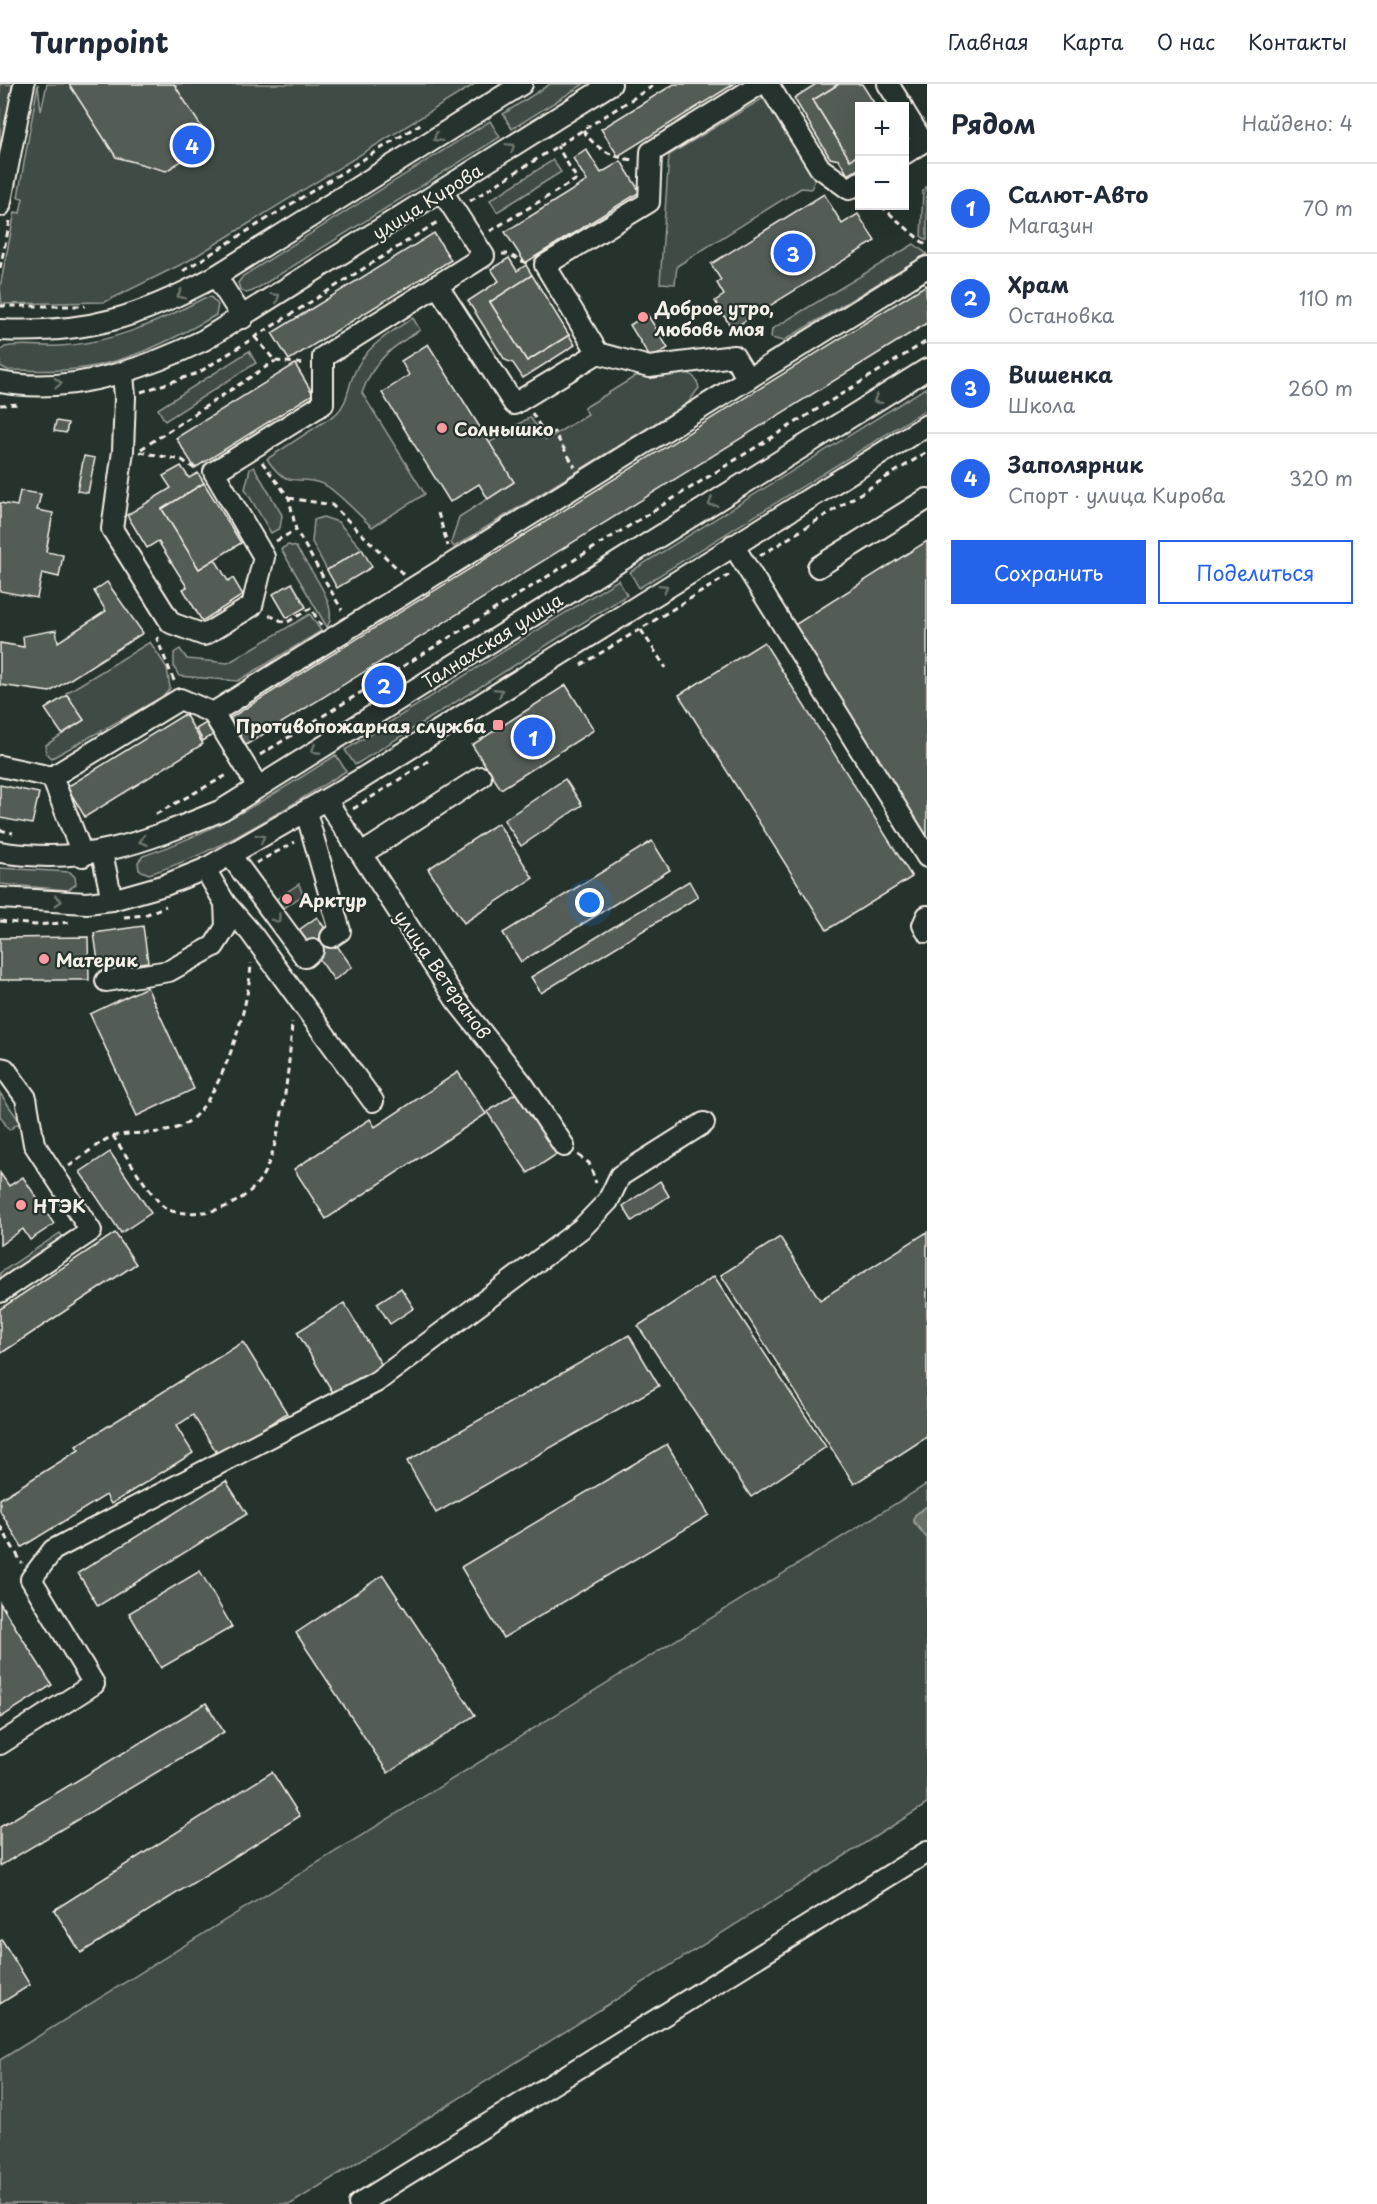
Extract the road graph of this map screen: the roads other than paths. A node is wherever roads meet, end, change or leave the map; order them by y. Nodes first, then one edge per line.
1 (24, 84) edge
2 (522, 84) edge
3 (611, 84) edge
4 (760, 84) edge
5 (768, 84) edge
6 (888, 84) edge
7 (899, 102) edge
8 (909, 119) edge
9 (909, 151) edge
10 (855, 185) edge
11 (442, 191) junction
12 (0, 206) edge
13 (927, 267) edge
14 (216, 276) junction
15 (437, 285) junction
16 (243, 318) junction
17 (0, 330) edge
18 (598, 353) junction
19 (927, 369) edge
20 (123, 374) junction
21 (748, 379) junction
22 (0, 382) edge
23 (927, 424) edge
24 (927, 499) edge
25 (733, 545) junction
26 (818, 567) dead end
27 (213, 713) junction
28 (0, 766) edge
29 (52, 777) junction
30 (481, 777) dead end
31 (258, 787) junction
32 (326, 800) junction
33 (306, 812) junction
34 (0, 852) edge
35 (92, 854) junction
36 (363, 854) junction
37 (230, 855) junction
38 (927, 857) edge
39 (205, 869) junction
40 (0, 898) edge
41 (111, 900) junction
42 (225, 903) junction
43 (927, 916) edge
44 (927, 932) edge
45 (331, 938) dead end
46 (314, 950) dead end
47 (106, 981) dead end
48 (0, 1068) edge
49 (373, 1101) dead end
50 (704, 1123) dead end
51 (564, 1146) dead end
52 (0, 1292) edge
53 (0, 1744) edge
54 (927, 1851) edge
55 (358, 2204) edge

1 - 12 street
2 -> 14 street
11 -> 3 street, улица Кирова
4 - 18 street
5 - 10 street
6 - 7 street
8 - 9 street
11 - 15 street
16 -> 11 street, улица Кирова
13 - 21 street
14 - 16 street
14 -> 17 street
15 - 18 street
15 - 20 street
16 - 20 street, улица Кирова
18 - 21 street
19 -> 31 street, Талнахская улица
22 -> 20 street, улица Кирова
21 - 27 street
23 - 25 street
24 - 26 street
32 -> 25 street
25 - 38 street
27 - 29 street
27 - 31 street
28 - 29 street
29 - 35 street
30 - 36 street
31 -> 35 street, Талнахская улица
32 - 33 street
32 - 36 street, улица Ветеранов
37 -> 33 street
33 - 45 street
34 - 35 street, Талнахская улица
35 - 41 street
36 - 51 street, улица Ветеранов
37 - 39 street
37 -> 46 street
39 - 41 street
39 - 42 street
40 -> 41 street
42 - 47 street
42 - 49 street
43 - 44 street
48 - 52 street
50 - 53 street
54 - 55 street

